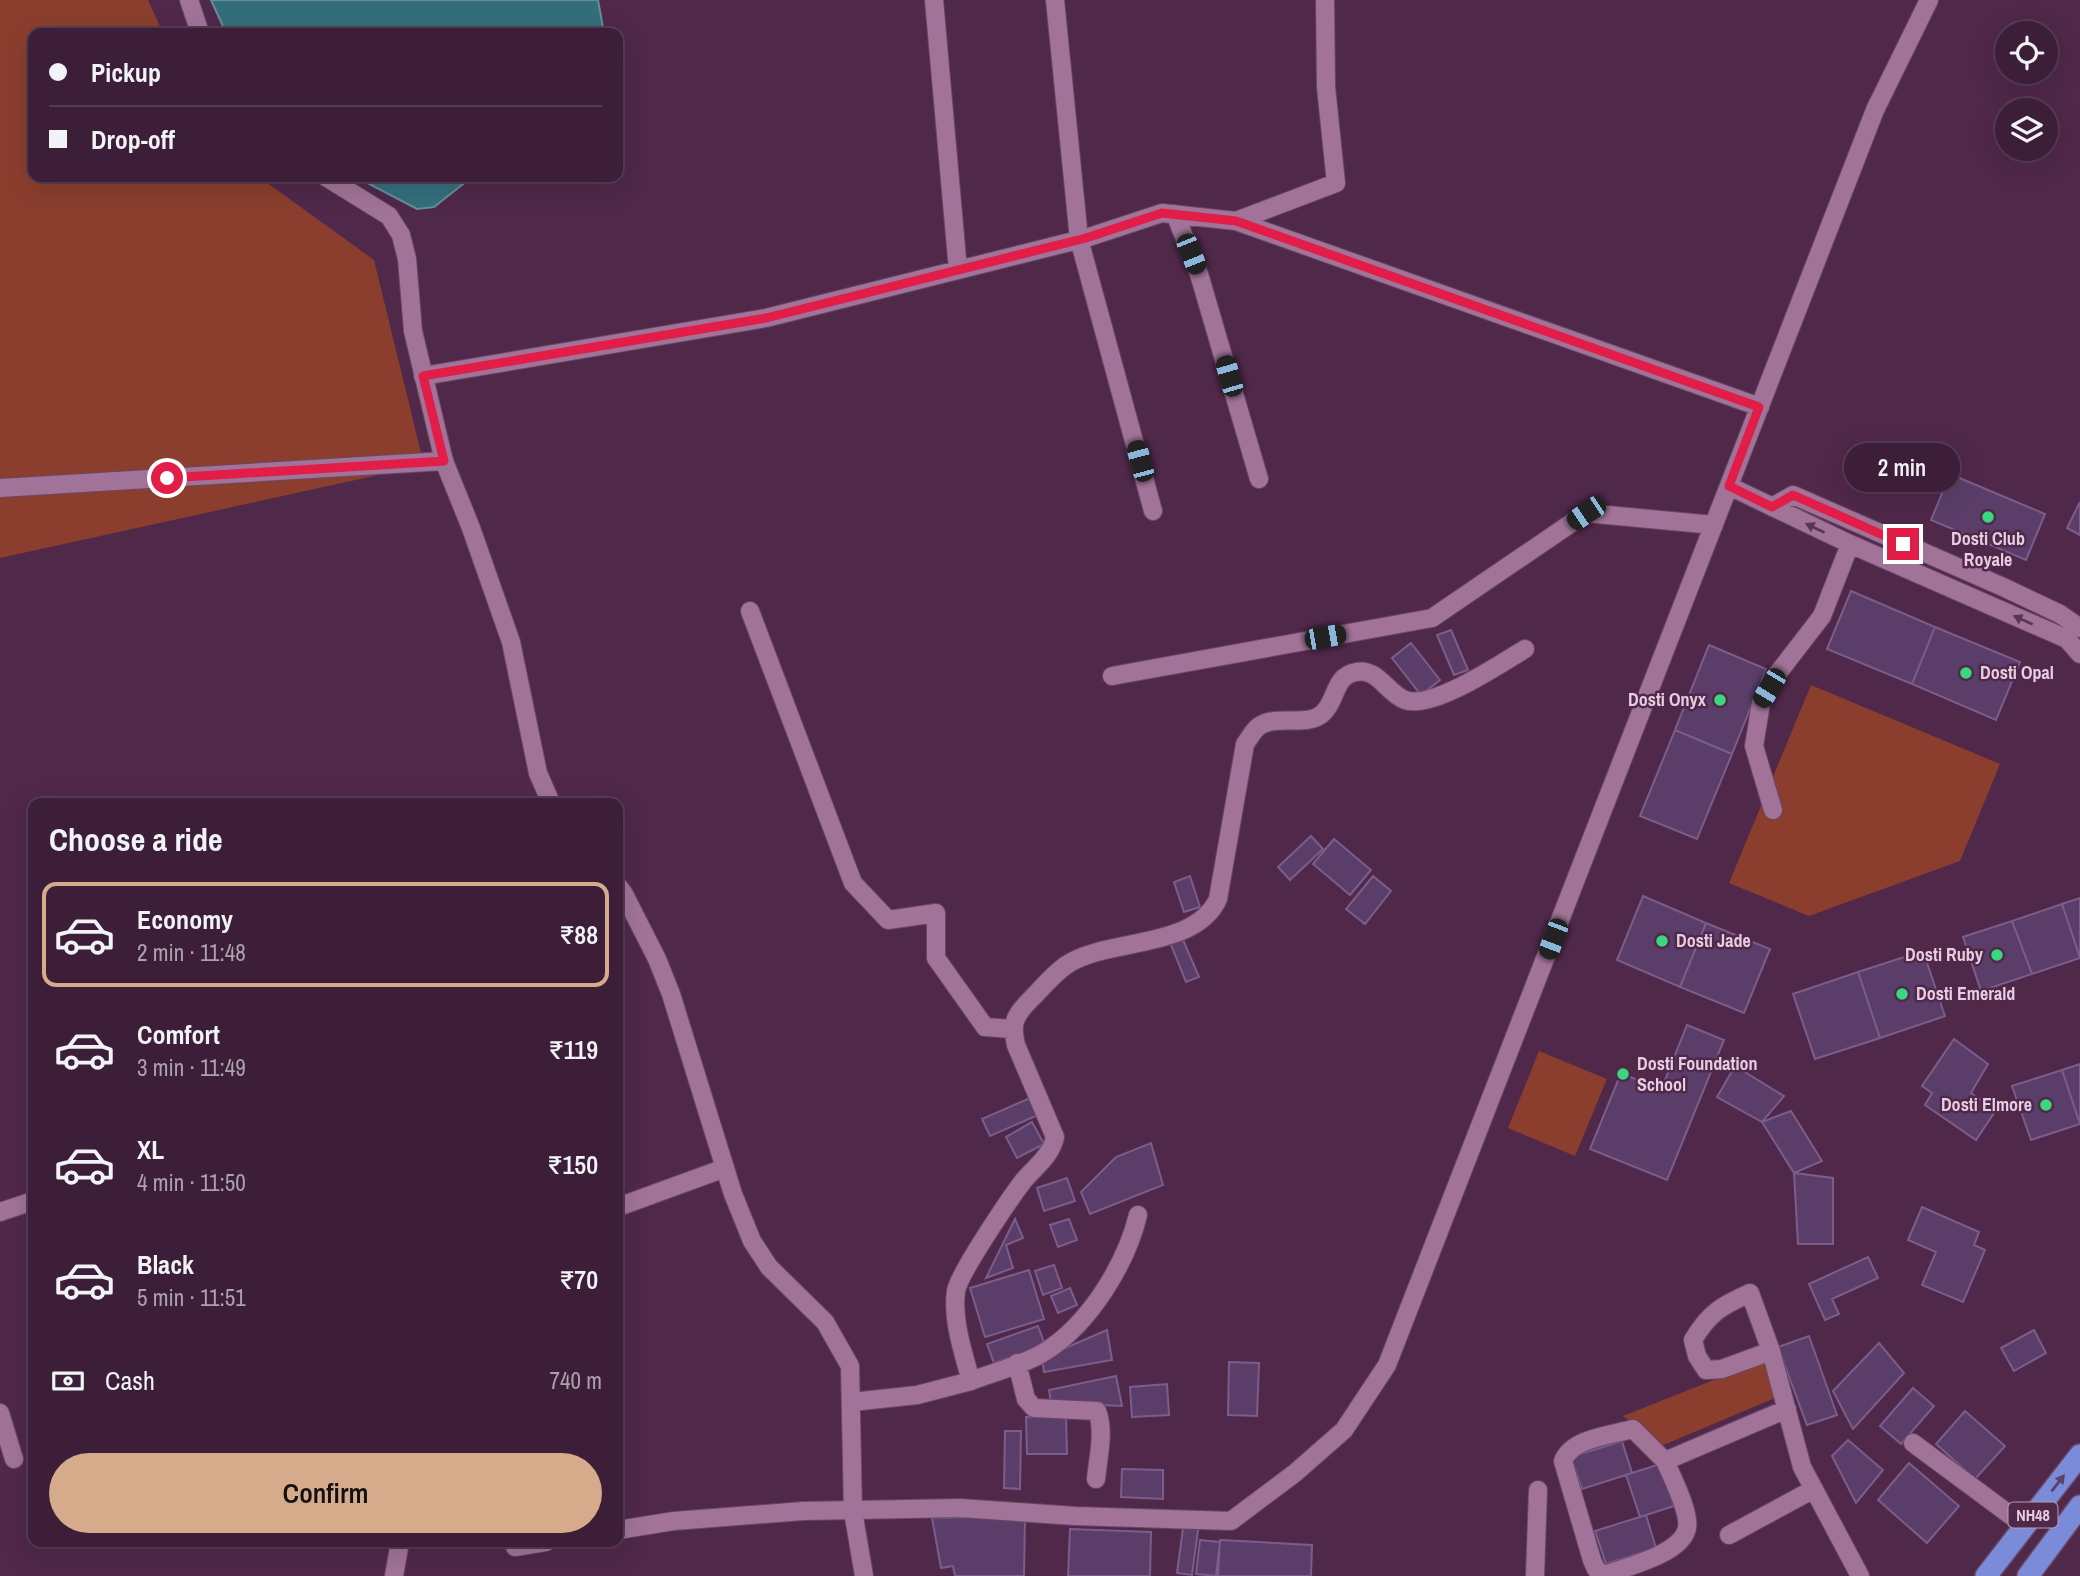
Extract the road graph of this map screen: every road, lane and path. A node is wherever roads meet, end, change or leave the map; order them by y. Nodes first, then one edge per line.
1 (189, 0) edge
2 (934, 0) edge
3 (1055, 0) edge
4 (1325, 0) edge
5 (1929, 0) edge
6 (198, 28) edge
7 (334, 182) edge
8 (1175, 214) junction
9 (1236, 221) junction
10 (1079, 240) junction
11 (958, 270) junction
12 (423, 376) junction
13 (1759, 407) junction
14 (444, 461) junction
15 (1259, 479) dead end
16 (1729, 486) junction
17 (0, 488) edge
18 (1772, 507) junction
19 (1153, 511) dead end
20 (1714, 524) junction
21 (1850, 544) junction
22 (750, 611) dead end
23 (2080, 628) edge
24 (1525, 649) dead end
25 (2080, 654) edge
26 (1112, 676) dead end
27 (549, 798) edge
28 (1773, 810) dead end
29 (623, 893) edge
30 (1012, 1029) junction
31 (725, 1168) junction
32 (28, 1202) edge
33 (623, 1205) edge
34 (4, 1207) edge
35 (1138, 1215) dead end
36 (1771, 1351) junction
37 (1017, 1363) junction
38 (971, 1381) junction
39 (852, 1402) junction
40 (1787, 1409) junction
41 (0, 1413) edge
42 (1913, 1443) dead end
43 (2080, 1455) edge
44 (14, 1459) dead end
45 (1665, 1461) junction
46 (1096, 1479) dead end
47 (1814, 1489) junction
48 (1538, 1490) dead end
49 (2080, 1506) edge
50 (853, 1511) junction
51 (2025, 1526) junction
52 (623, 1529) edge
53 (1729, 1535) dead end
54 (399, 1547) edge
55 (394, 1576) edge
56 (864, 1576) edge
57 (1535, 1576) edge
58 (1860, 1576) edge
59 (1986, 1576) edge
60 (2028, 1576) edge

1 - 6 street
2 - 11 street
3 - 10 street
4 - 9 street
5 - 13 street
7 - 12 street
8 - 9 street
8 - 10 street
8 - 15 street
9 - 13 street
10 - 11 street
10 - 19 street
11 - 12 street
12 - 14 street
13 - 16 street
14 - 17 street
14 - 27 street
16 - 18 street
16 - 20 street
21 -> 18 street
18 - 23 street
20 - 26 street
20 - 50 street
25 -> 21 street
21 - 28 street
22 - 30 street
24 - 30 street
29 - 31 street
30 - 38 street
31 - 33 street
31 - 39 street
32 - 34 street
35 - 37 street
36 - 36 street
36 - 40 street
37 - 38 street
37 - 46 street
38 - 39 street
39 - 50 street
40 - 45 street
40 - 47 street
41 - 44 street
42 - 51 street
51 -> 43 highway, NH48
45 - 45 street
47 - 53 street
47 - 58 street
48 - 57 street
49 - 60 highway, NH48
50 - 52 street
50 - 56 street
51 - 59 highway, NH48
54 - 55 street

